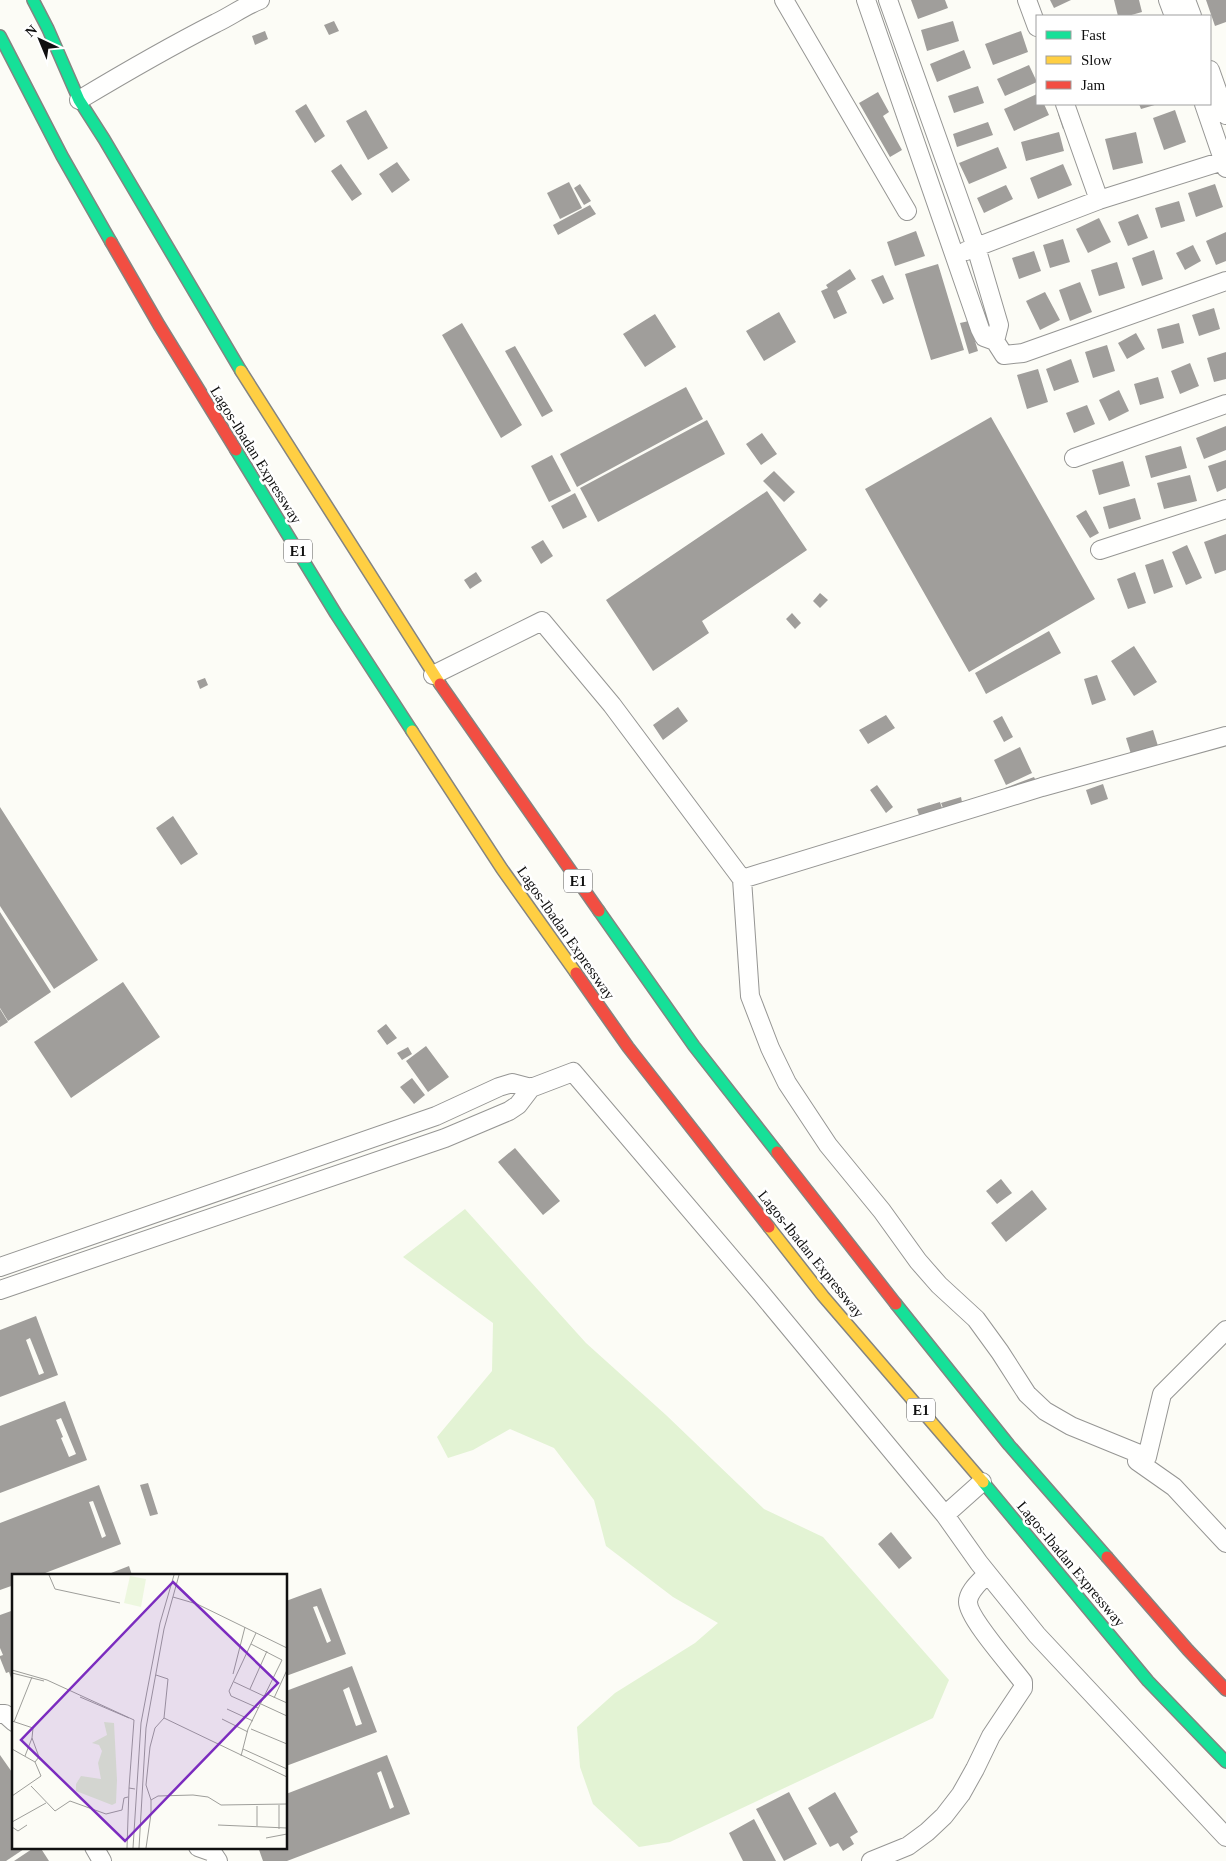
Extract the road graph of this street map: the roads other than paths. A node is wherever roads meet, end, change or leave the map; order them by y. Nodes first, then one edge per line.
1 (32, 0) edge
2 (260, 0) edge
3 (784, 0) edge
4 (866, 0) edge
5 (888, 0) edge
6 (1028, 0) edge
7 (1168, 0) edge
8 (1186, 0) edge
9 (1174, 15) edge
10 (1192, 15) edge
11 (1036, 24) edge
12 (0, 36) edge
13 (1211, 73) edge
14 (79, 100) junction
15 (1064, 105) edge
16 (1204, 105) edge
17 (1226, 115) edge
18 (1225, 163) edge
19 (1099, 200) junction
20 (907, 211) dead end
21 (976, 247) junction
22 (956, 255) junction
23 (1226, 281) edge
24 (995, 341) junction
25 (1226, 404) edge
26 (1074, 458) dead end
27 (1226, 509) edge
28 (1100, 550) dead end
29 (433, 675) junction
30 (1226, 736) edge
31 (742, 879) junction
32 (531, 1088) junction
33 (0, 1267) edge
34 (0, 1290) edge
35 (1226, 1330) edge
36 (1147, 1457) junction
37 (982, 1482) junction
38 (945, 1515) junction
39 (1226, 1543) edge
40 (988, 1574) junction
41 (1226, 1690) edge
42 (0, 1714) edge
43 (12, 1720) edge
44 (1226, 1762) edge
45 (1226, 1837) edge
46 (95, 1848) edge
47 (201, 1848) edge
48 (102, 1861) edge
49 (218, 1861) edge
50 (871, 1861) edge

1 - 14 highway, Lagos-Ibadan Expressway / E1
2 - 14 street
3 - 20 street
4 - 22 street
5 - 21 street
6 - 11 street
7 - 9 street
8 - 10 street
12 - 37 highway, Lagos-Ibadan Expressway / E1
13 - 17 street
14 - 29 highway, Lagos-Ibadan Expressway / E1
15 - 19 street
16 - 18 street
18 - 19 street
19 - 21 street
21 - 22 street
21 - 24 street
22 - 24 street
23 - 24 street
25 - 26 street
27 - 28 street
29 - 31 street
29 - 41 highway, Lagos-Ibadan Expressway / E1
30 - 31 street
31 - 36 street
32 - 33 street
32 - 34 street
32 - 38 street
35 - 36 street
36 - 39 street
37 - 38 street
37 - 44 highway, Lagos-Ibadan Expressway / E1
38 - 40 street
40 - 45 street
40 - 50 street
42 - 43 street
46 - 48 street
47 - 49 street

